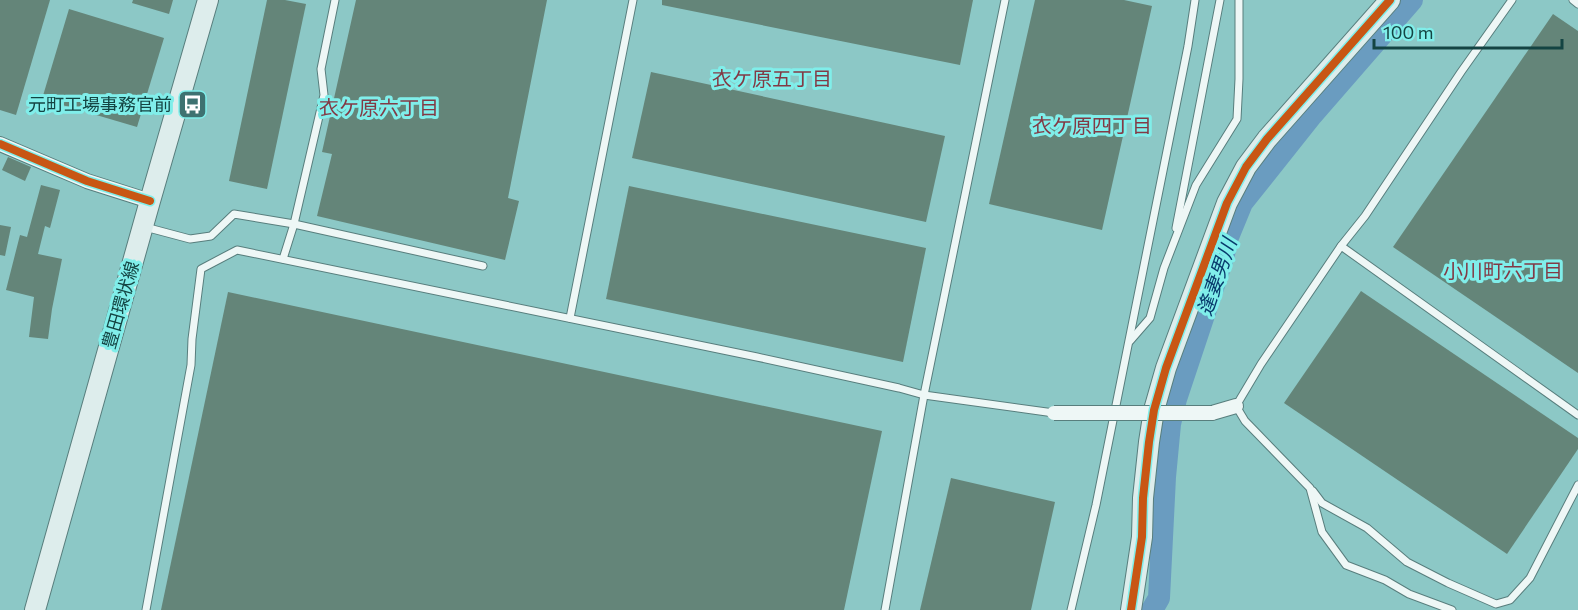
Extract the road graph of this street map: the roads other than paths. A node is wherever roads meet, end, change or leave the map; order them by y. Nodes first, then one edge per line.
1 (208, 0) edge
2 (335, 0) edge
3 (633, 0) edge
4 (1005, 0) edge
5 (1195, 0) edge
6 (1220, 0) edge
7 (1239, 0) edge
8 (1390, 0) edge
9 (1512, 0) edge
10 (1572, 0) edge
11 (1578, 4) edge
12 (0, 144) edge
13 (150, 201) junction
14 (294, 225) junction
15 (142, 227) junction
16 (1341, 246) junction
17 (1171, 251) junction
18 (283, 259) junction
19 (483, 266) dead end
20 (570, 318) junction
21 (1128, 343) junction
22 (924, 395) junction
23 (1236, 406) junction
24 (1054, 413) joint
25 (1578, 415) edge
26 (1578, 485) edge
27 (1310, 488) junction
28 (35, 610) edge
29 (146, 610) edge
30 (885, 610) edge
31 (1071, 610) edge
32 (1131, 610) edge
33 (1452, 610) edge

1 - 13 street, 豊田環状線
2 - 14 lane
3 - 20 lane
4 - 22 lane
5 - 21 lane
6 - 17 lane
7 - 17 lane
8 - 32 street
9 - 16 lane
10 - 11 lane
12 - 13 street
13 - 15 street, 豊田環状線
14 - 15 lane
14 - 18 lane
14 - 19 lane
15 - 28 street, 豊田環状線
16 - 23 lane
16 - 25 lane
17 - 21 lane
18 - 20 lane
18 - 29 lane
20 - 22 lane
21 - 31 lane
22 - 24 lane
22 - 30 lane
23 - 24 street, bridge
23 - 27 lane
26 - 27 lane
27 - 33 lane

